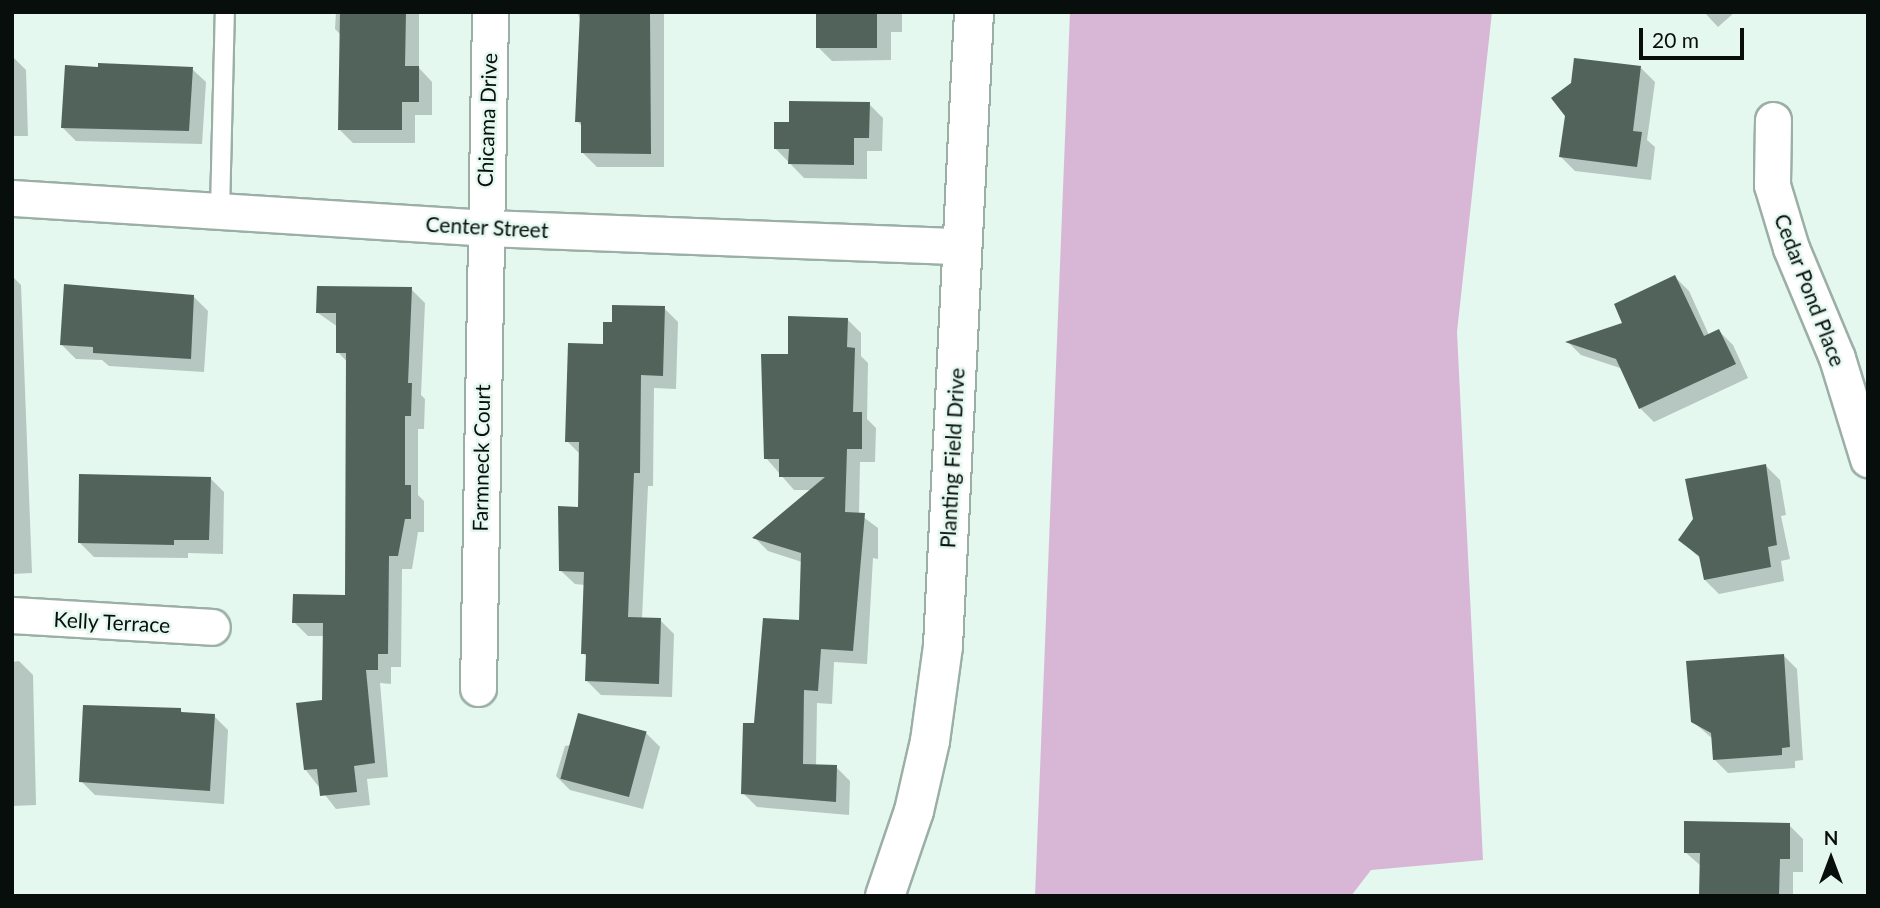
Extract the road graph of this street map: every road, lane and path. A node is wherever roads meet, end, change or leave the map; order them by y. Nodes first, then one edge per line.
1 (225, 12) edge
2 (490, 12) edge
3 (974, 12) edge
4 (1773, 120) dead end
5 (12, 198) edge
6 (220, 210) junction
7 (485, 228) junction
8 (962, 246) junction
9 (1868, 458) edge
10 (12, 615) edge
11 (212, 627) dead end
12 (478, 688) dead end
13 (885, 896) edge

1 - 6 lane
2 - 7 street, Chicama Drive
3 - 8 street, Planting Field Drive
4 - 9 street, Cedar Pond Place
5 - 6 street, Center Street
6 - 7 street, Center Street
7 - 8 street, Center Street
7 - 12 street, Farmneck Court
8 - 13 street, Planting Field Drive
10 - 11 street, Kelly Terrace

